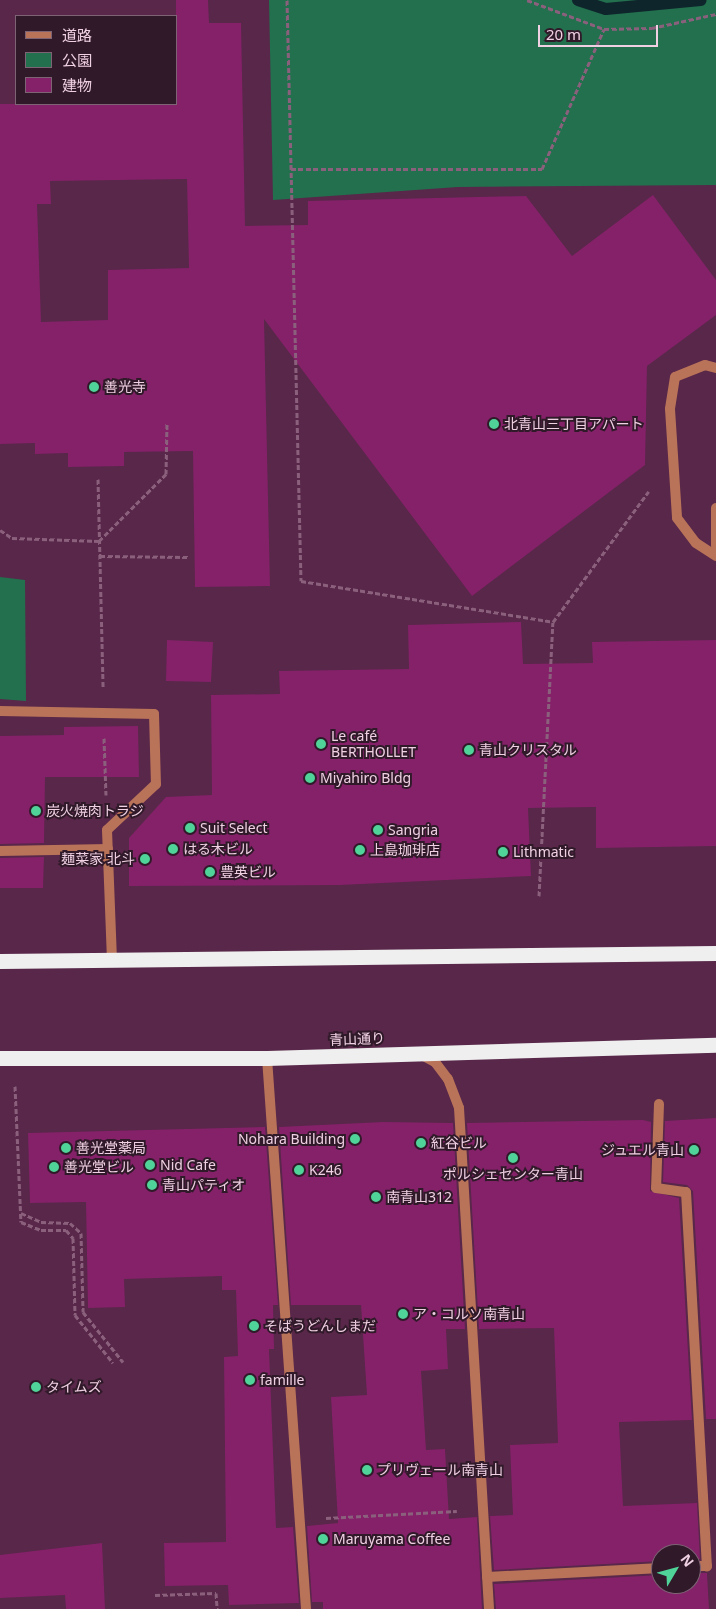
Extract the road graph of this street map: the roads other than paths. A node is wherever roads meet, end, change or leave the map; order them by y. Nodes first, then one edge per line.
1 (716, 368) edge
2 (716, 508) edge
3 (716, 546) edge
4 (716, 556) edge
5 (0, 711) edge
6 (108, 849) junction
7 (0, 851) edge
8 (716, 953) edge
9 (112, 960) junction
10 (0, 961) edge
11 (716, 1045) edge
12 (416, 1053) junction
13 (7, 1058) edge
14 (267, 1058) junction
15 (659, 1104) dead end
16 (701, 1566) edge
17 (651, 1569) edge
18 (487, 1577) junction
19 (306, 1609) edge
20 (489, 1609) edge

1 - 4 street
2 - 3 street
5 - 6 street
6 - 7 street
6 - 9 street
8 - 9 highway
9 - 10 highway
11 - 12 highway, 青山通り
12 - 14 highway, 青山通り
12 - 18 street
13 - 14 highway, 青山通り
14 - 19 street
15 - 16 street
17 - 18 street
18 - 20 street

